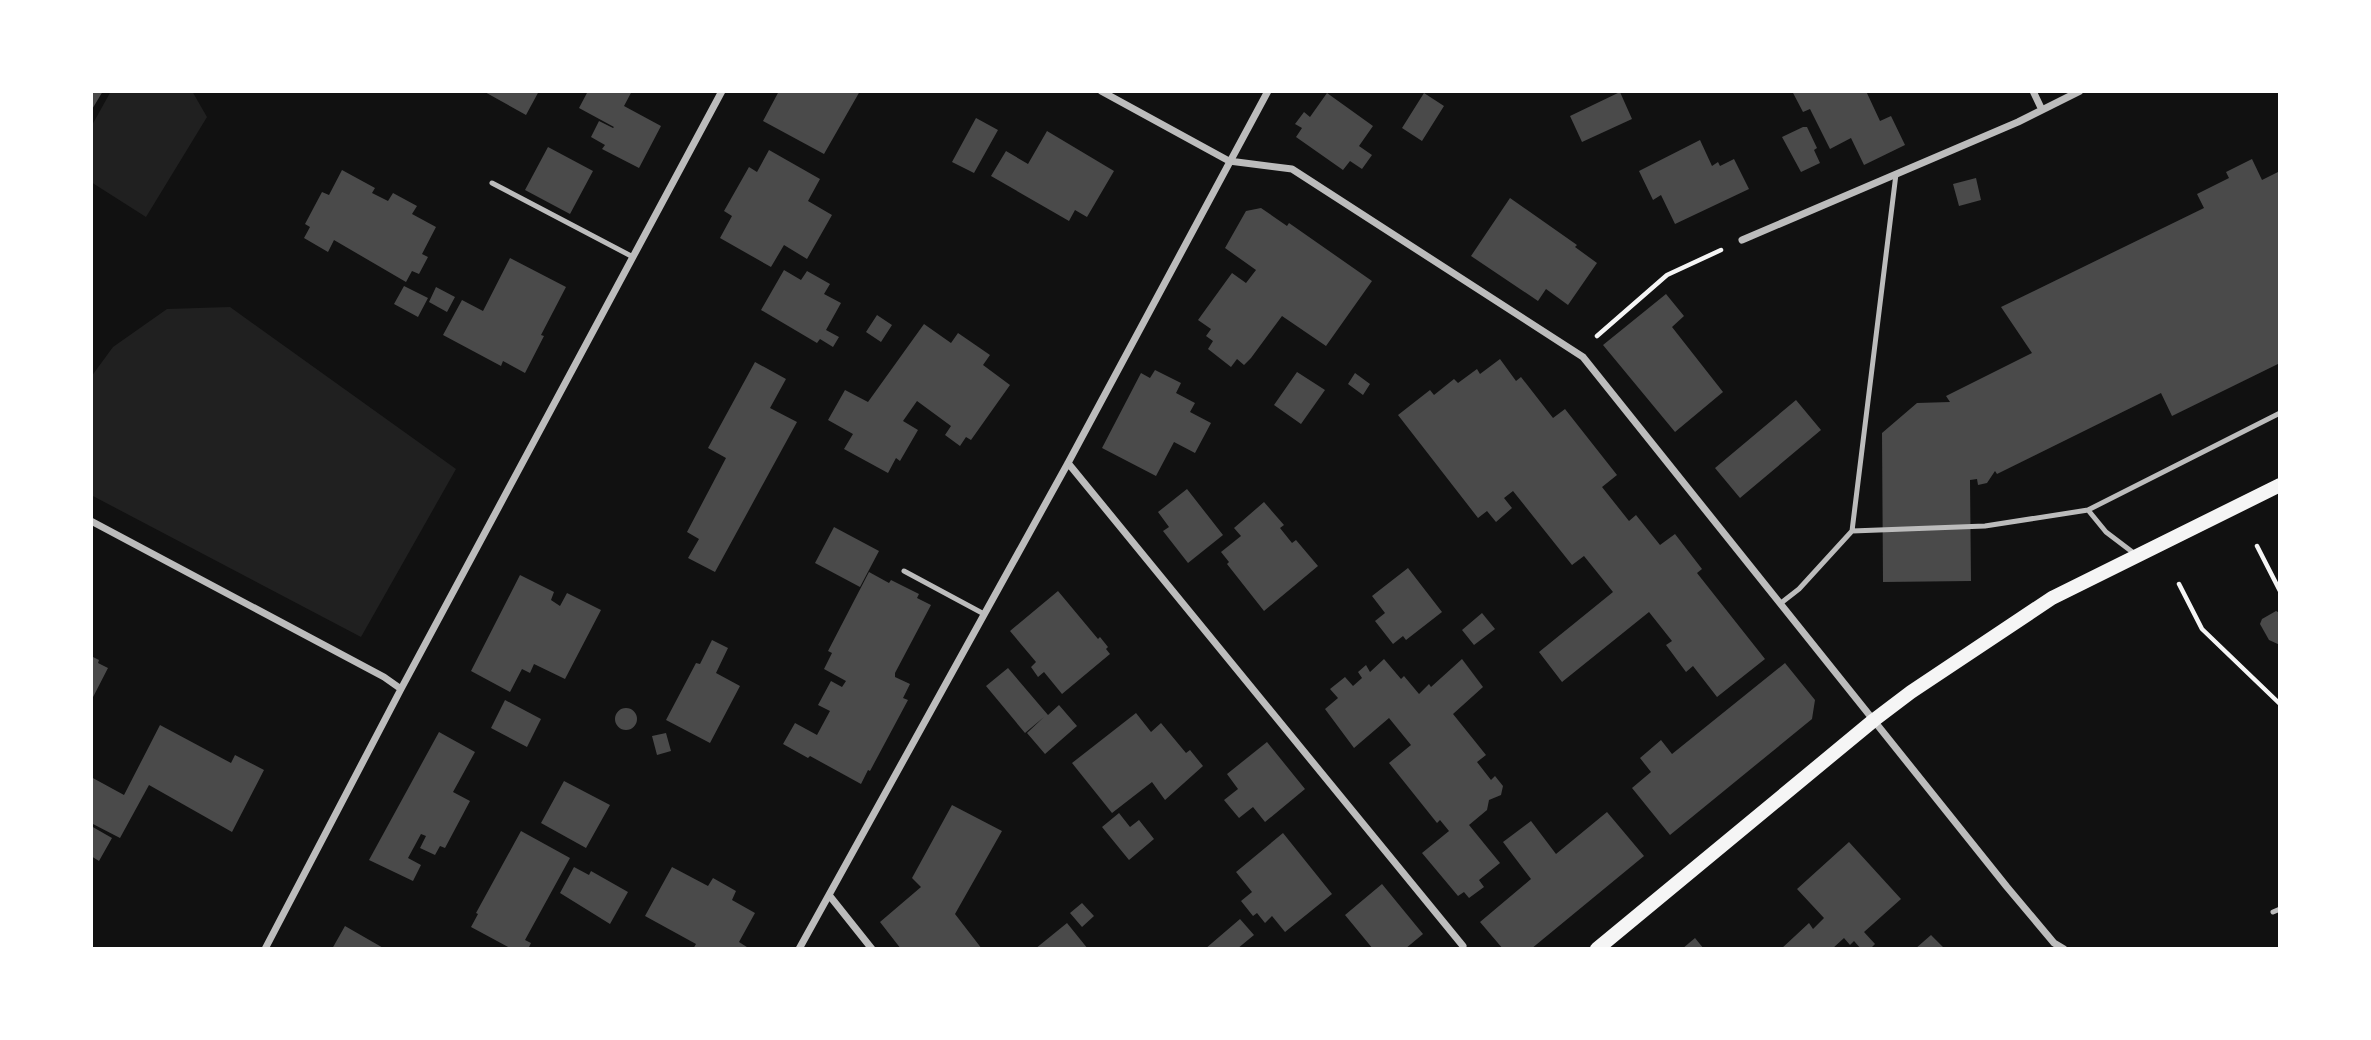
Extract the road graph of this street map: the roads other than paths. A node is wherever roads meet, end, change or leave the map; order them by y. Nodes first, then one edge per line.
1 (722, 91) edge
2 (1101, 91) edge
3 (1268, 91) edge
4 (2033, 91) edge
5 (2080, 91) edge
6 (2042, 110) junction
7 (1229, 161) junction
8 (1896, 174) junction
9 (492, 183) dead end
10 (1742, 240) road end
11 (633, 257) junction
12 (2280, 413) edge
13 (1068, 463) junction
14 (2280, 485) edge
15 (2088, 510) junction
16 (91, 521) edge
17 (1852, 531) junction
18 (2137, 556) junction
19 (904, 571) dead end
20 (1781, 603) junction
21 (984, 614) junction
22 (401, 689) junction
23 (1874, 720) junction
24 (829, 895) junction
25 (2280, 909) edge
26 (2273, 912) dead end
27 (1463, 946) dead end
28 (265, 949) edge
29 (799, 949) edge
30 (872, 949) edge
31 (1597, 949) edge
32 (2064, 949) edge

1 - 11 street
2 - 7 street
3 - 7 street
4 - 6 street
5 - 6 street
6 - 8 street
7 - 13 street
7 - 20 street
8 - 10 street
8 - 17 lane
9 - 11 lane
11 - 22 street
12 - 15 lane
13 - 21 street
13 - 27 street
14 - 18 main road
15 - 17 lane
15 - 18 lane
16 - 22 street
17 - 20 lane
18 - 23 main road
19 - 21 lane
20 - 23 street
21 - 24 street
22 - 28 street
23 - 31 main road
23 - 32 street
24 - 29 street
24 - 30 street
25 - 26 lane

